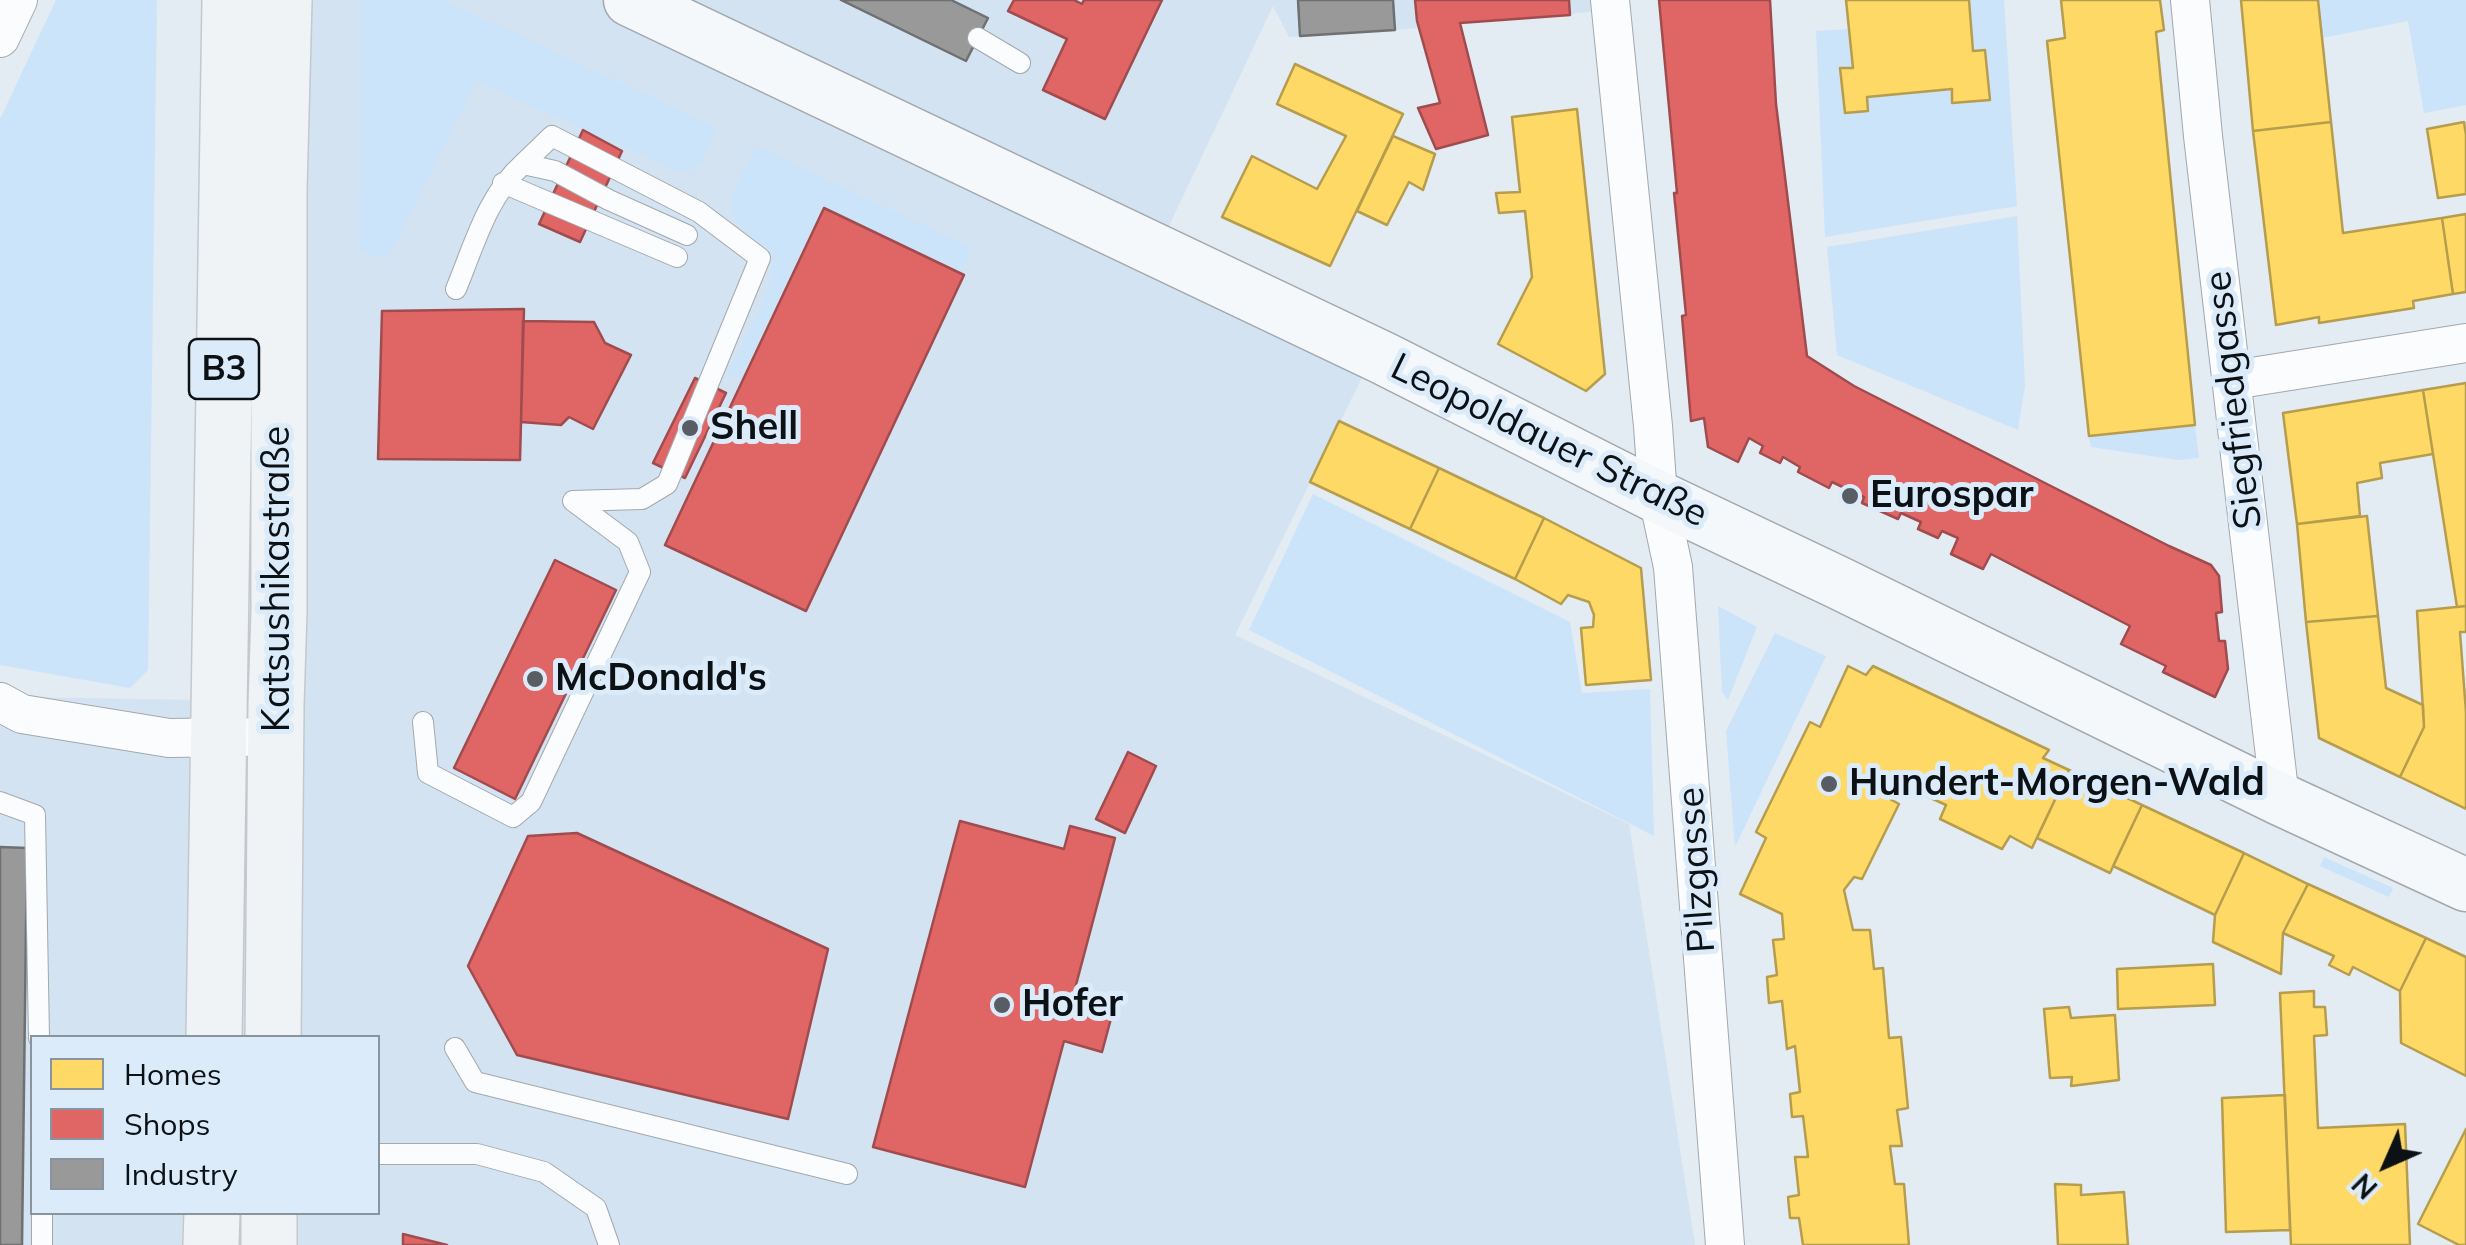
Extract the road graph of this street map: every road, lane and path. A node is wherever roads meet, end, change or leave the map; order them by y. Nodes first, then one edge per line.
1 (18, 0) edge
2 (230, 0) edge
3 (284, 0) edge
4 (630, 0) edge
5 (1610, 0) edge
6 (2190, 0) edge
7 (0, 38) edge
8 (978, 38) dead end
9 (1020, 63) dead end
10 (522, 164) junction
11 (504, 183) junction
12 (687, 235) dead end
13 (677, 257) dead end
14 (456, 290) dead end
15 (2466, 343) edge
16 (2233, 380) junction
17 (1658, 496) junction
18 (0, 702) edge
19 (423, 722) dead end
20 (277, 736) junction
21 (218, 738) junction
22 (2280, 800) junction
23 (0, 802) edge
24 (2466, 885) edge
25 (39, 1035) edge
26 (214, 1035) edge
27 (273, 1035) edge
28 (455, 1048) dead end
29 (380, 1154) edge
30 (847, 1174) dead end
31 (42, 1215) edge
32 (212, 1215) edge
33 (270, 1215) edge
34 (42, 1245) edge
35 (212, 1245) edge
36 (269, 1245) edge
37 (609, 1245) edge
38 (1725, 1245) edge

1 - 7 street
2 - 21 main road, Katsushikastraße / B3
3 - 20 main road, Katsushikastraße / B3
4 - 17 main road, Leopoldauer Straße
5 - 17 street, Pilzgasse
6 - 16 street, Siegfriedgasse
8 - 9 lane
10 - 11 lane
10 - 12 lane
10 - 19 lane
11 - 13 lane
11 - 14 lane
15 - 16 street
16 - 22 street, Siegfriedgasse
17 - 22 main road, Leopoldauer Straße
17 - 38 street, Pilzgasse
18 - 21 street
20 - 21 street
20 - 27 main road, Katsushikastraße / B3
21 - 26 main road, Katsushikastraße / B3
22 - 24 main road, Leopoldauer Straße
23 - 25 lane
28 - 30 lane
29 - 37 lane
31 - 34 lane
32 - 35 main road
33 - 36 main road

